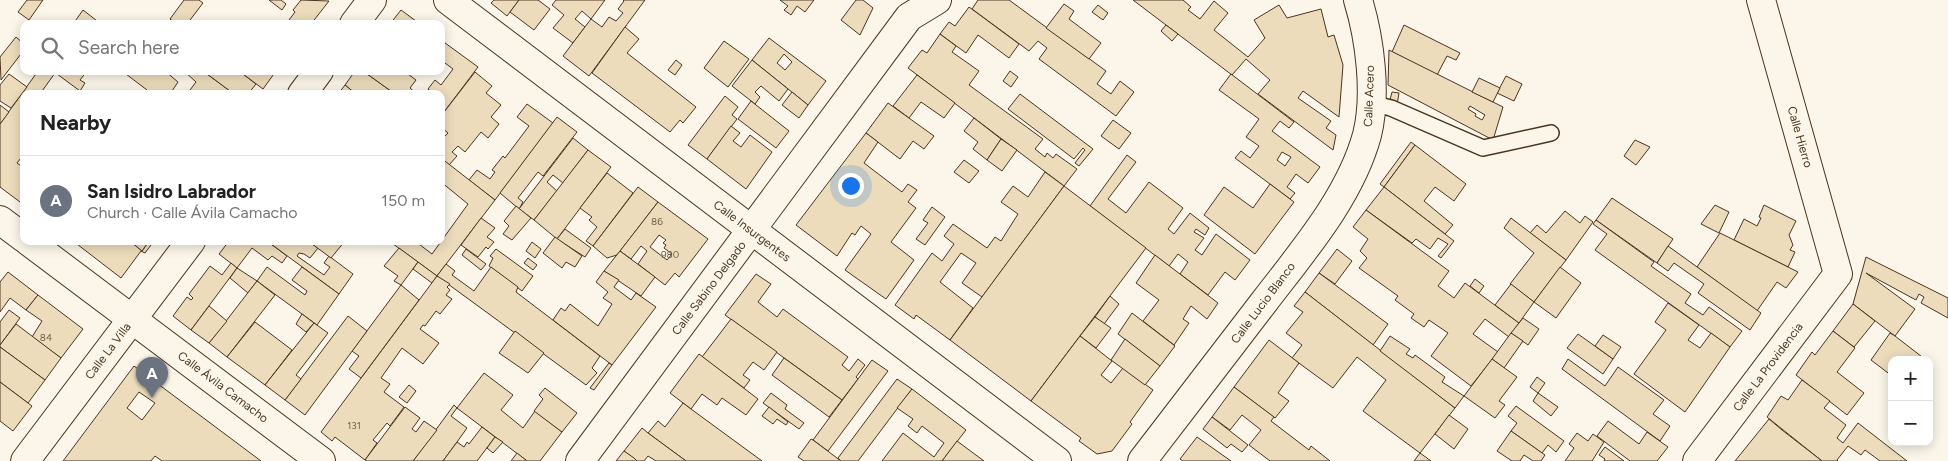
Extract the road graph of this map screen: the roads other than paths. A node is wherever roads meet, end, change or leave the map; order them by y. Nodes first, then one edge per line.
1 (372, 0) edge
2 (448, 0) edge
3 (937, 0) edge
4 (1358, 0) edge
5 (1761, 0) edge
6 (908, 9) edge
7 (357, 20) edge
8 (315, 75) edge
9 (305, 90) edge
10 (1370, 103) junction
11 (1551, 133) dead end
12 (1367, 134) joint
13 (0, 220) edge
14 (752, 231) junction
15 (20, 235) edge
16 (33, 245) edge
17 (188, 245) edge
18 (1838, 274) joint
19 (132, 319) junction
20 (24, 461) edge
21 (321, 461) edge
22 (580, 461) edge
23 (1057, 461) edge
24 (1142, 461) edge
25 (1698, 461) edge

1 - 7 street
2 - 14 street, Calle Insurgentes
3 - 6 street, Calle Sabino Delgado
4 - 10 street, Calle Acero
5 - 18 street, Calle Hierro
6 - 14 street, Calle Sabino Delgado
8 - 9 street
10 - 11 lane
10 - 12 street, Calle Acero
12 - 24 street, Calle Lucio Blanco
13 - 15 street
14 - 22 street, Calle Sabino Delgado
14 - 23 street, Calle Insurgentes
16 - 19 street, Calle Ávila Camacho
17 - 19 street, Calle La Villa
18 - 25 street, Calle La Providencia
19 - 20 street, Calle La Villa
19 - 21 street, Calle Ávila Camacho

